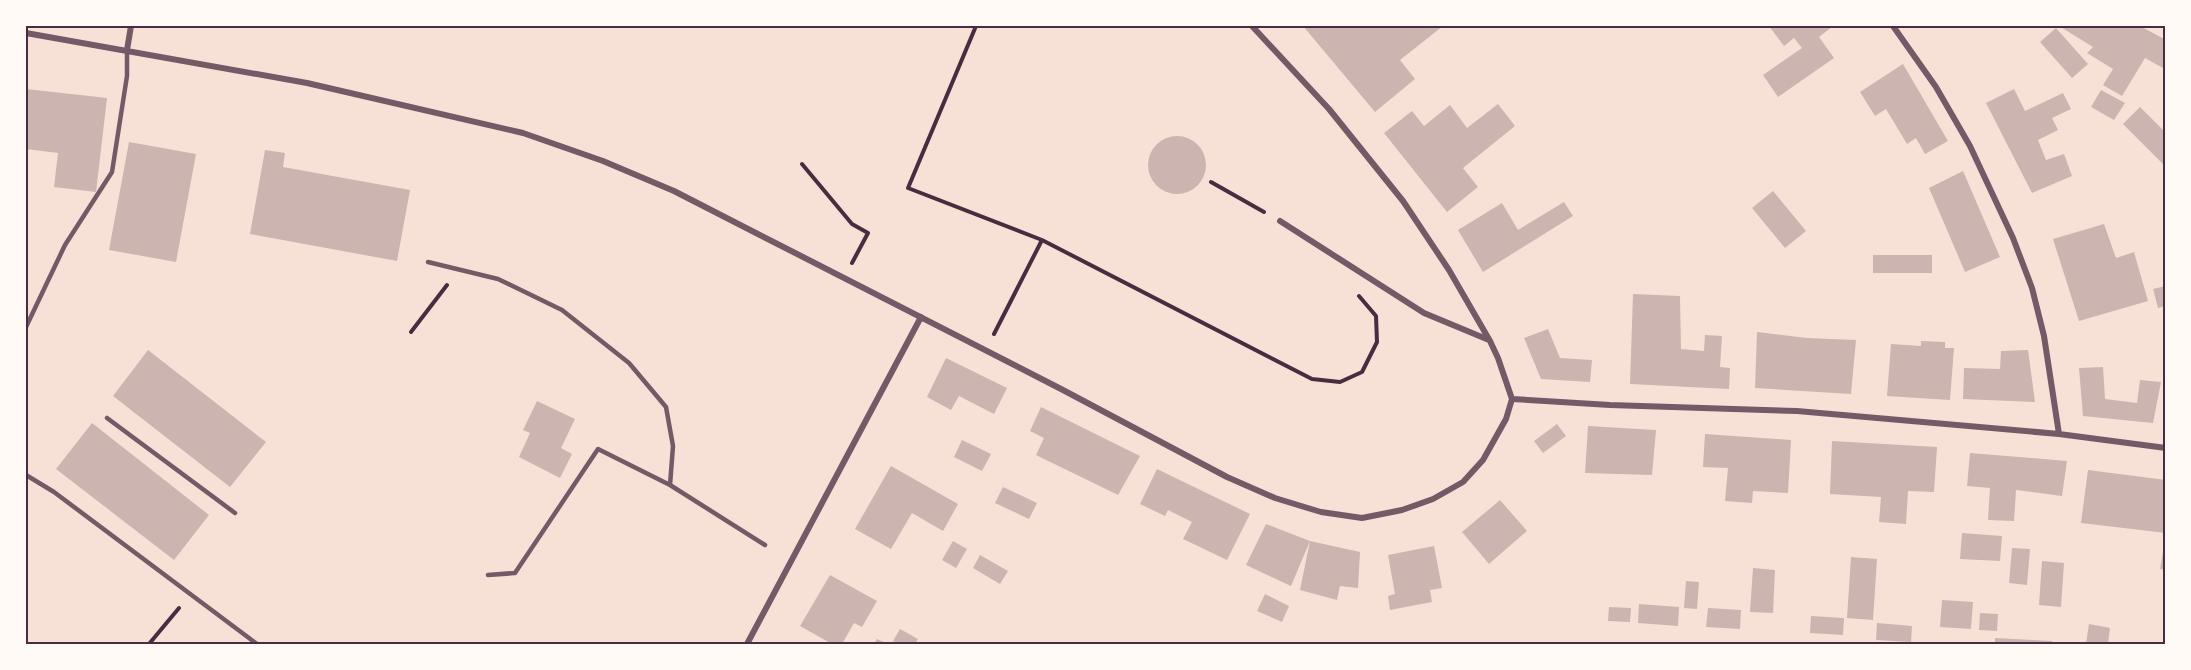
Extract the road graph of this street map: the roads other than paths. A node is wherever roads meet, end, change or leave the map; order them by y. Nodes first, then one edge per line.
1 (131, 26) edge
2 (1252, 26) edge
3 (1893, 26) edge
4 (26, 33) edge
5 (127, 50) junction
6 (1280, 221) dead end
7 (428, 262) dead end
8 (921, 317) junction
9 (26, 327) edge
10 (1490, 340) junction
11 (1512, 399) junction
12 (107, 418) dead end
13 (2059, 434) junction
14 (2166, 448) edge
15 (26, 475) edge
16 (670, 485) junction
17 (235, 513) dead end
18 (765, 545) dead end
19 (488, 575) dead end
20 (257, 645) edge
21 (747, 645) edge

1 - 5 street
2 - 10 street
3 - 13 street
4 - 5 street
5 - 8 street
5 - 9 lane
6 - 10 street
7 - 16 lane
8 - 11 street
8 - 21 street
10 - 11 street
11 - 13 street
12 - 17 lane
13 - 14 street
15 - 20 lane
16 - 18 lane
16 - 19 lane

